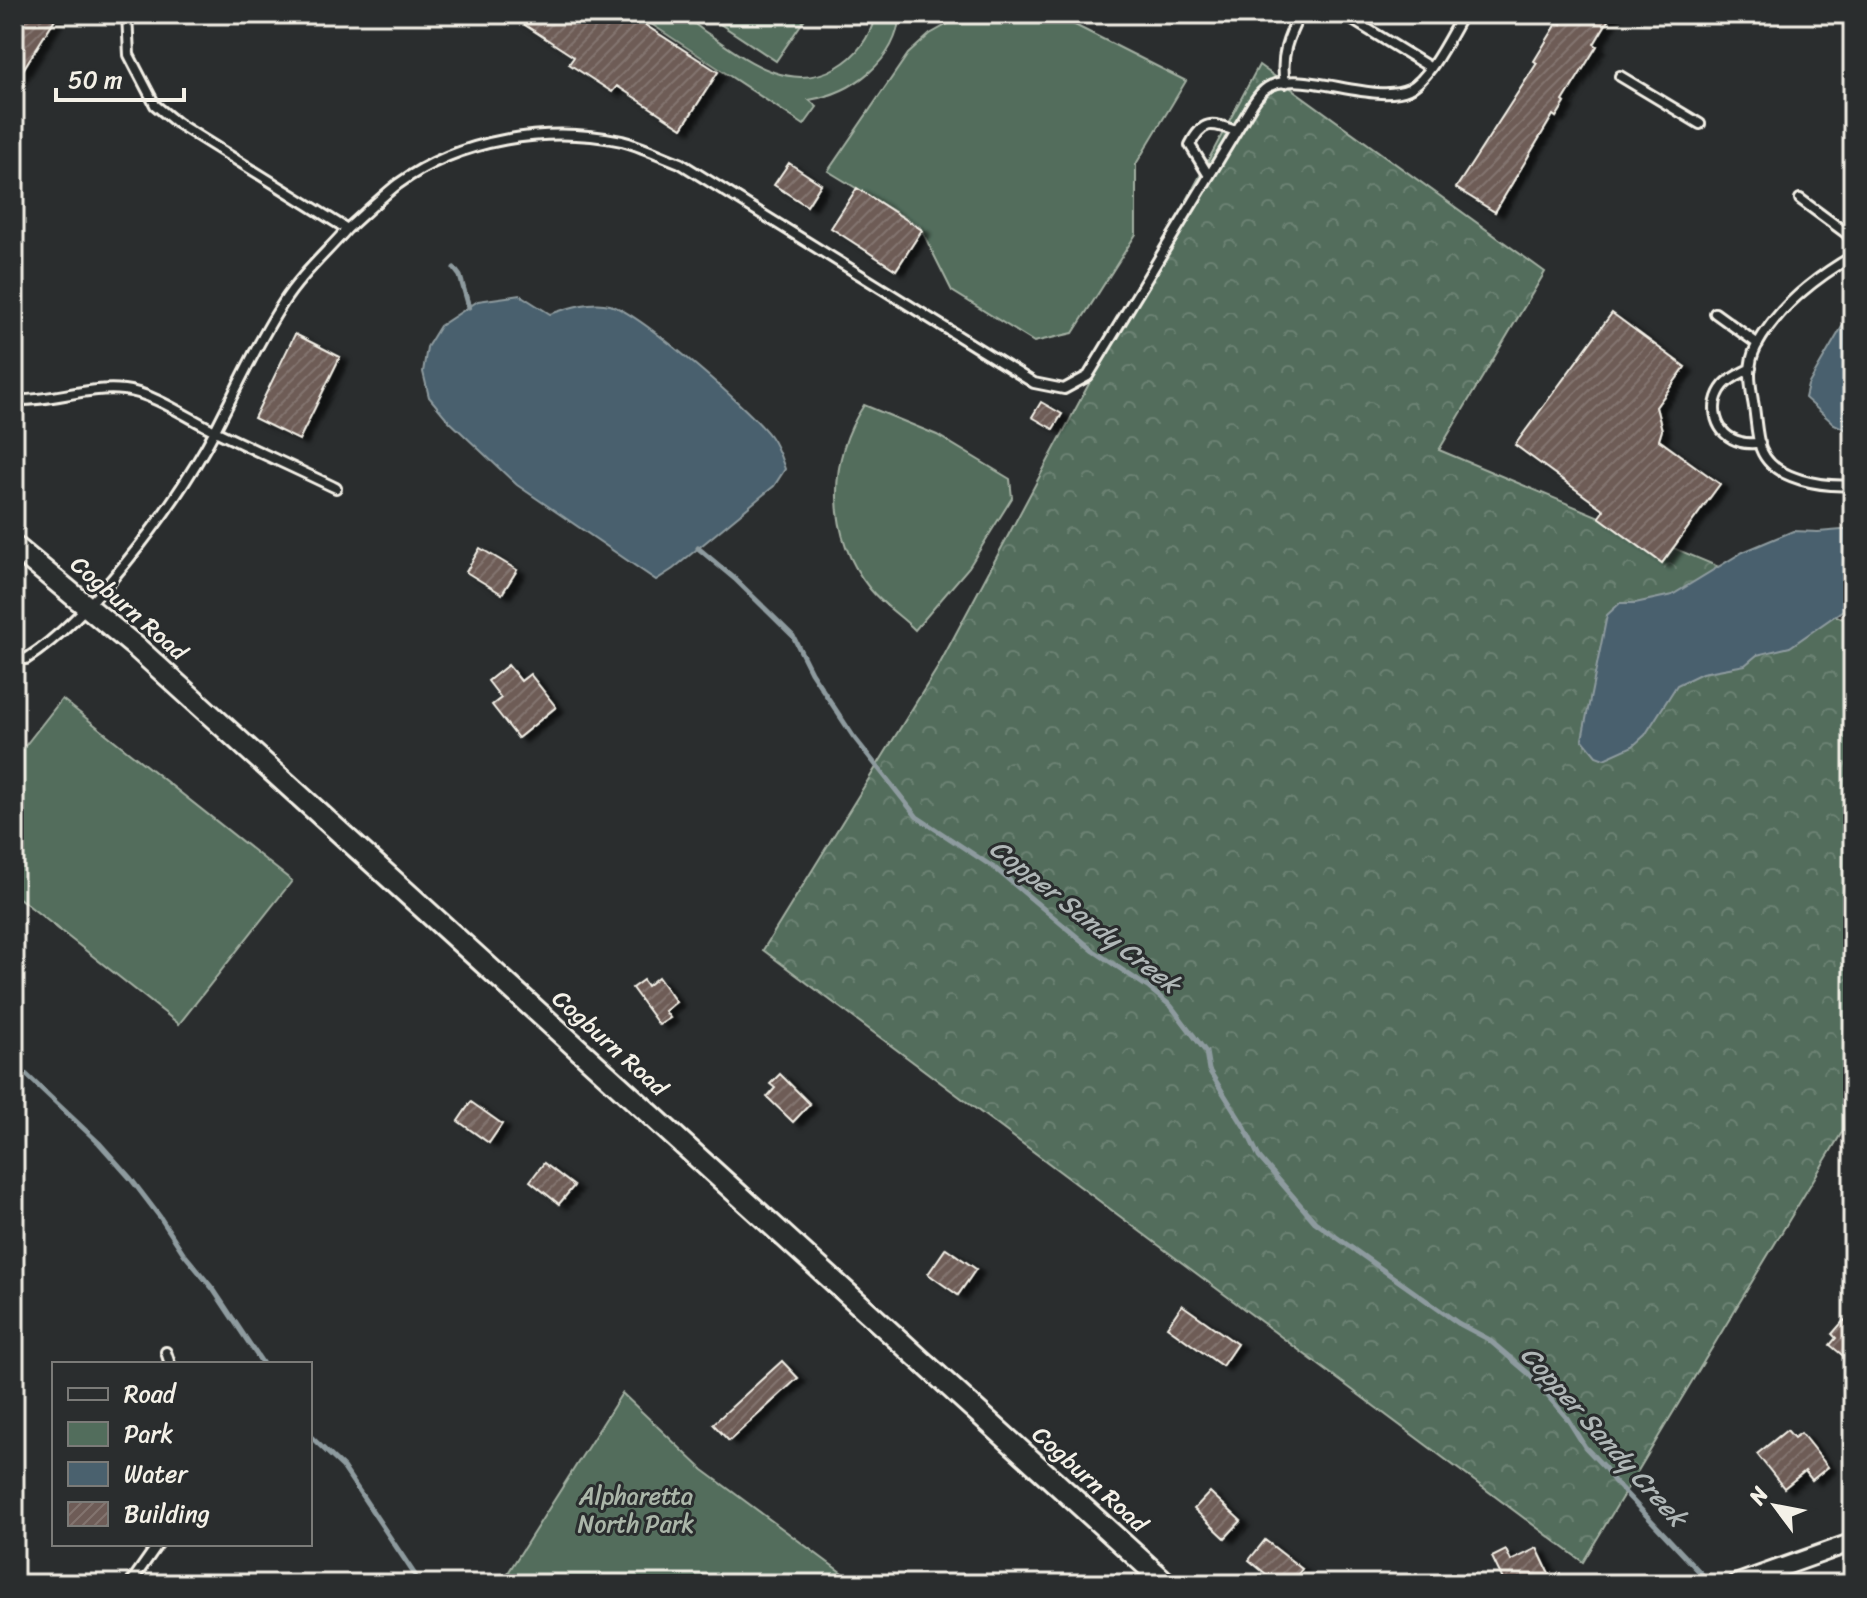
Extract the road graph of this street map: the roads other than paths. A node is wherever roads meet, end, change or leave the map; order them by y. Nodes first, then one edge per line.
1 (127, 14) edge
2 (1300, 14) edge
3 (1343, 14) edge
4 (1463, 14) edge
5 (1431, 68) junction
6 (1620, 76) dead end
7 (1285, 83) junction
8 (1700, 124) dead end
9 (1236, 131) junction
10 (1209, 176) junction
11 (1800, 199) dead end
12 (347, 229) junction
13 (1853, 242) edge
14 (1853, 256) edge
15 (1715, 313) dead end
16 (1758, 344) junction
17 (1751, 368) junction
18 (14, 400) edge
19 (215, 431) junction
20 (1760, 443) junction
21 (1853, 485) edge
22 (336, 488) dead end
23 (14, 546) edge
24 (88, 606) junction
25 (14, 656) edge
26 (166, 1352) dead end
27 (169, 1362) edge
28 (1853, 1542) edge
29 (157, 1546) edge
30 (130, 1584) edge
31 (1167, 1584) edge
32 (1735, 1584) edge

1 - 12 lane
2 - 7 lane
3 - 5 lane
4 - 5 lane
5 - 7 lane
6 - 8 lane
7 - 9 lane
9 - 10 lane
9 - 10 lane
10 - 12 lane
11 - 13 lane
12 - 19 lane
14 - 16 lane
15 - 16 lane
16 - 17 lane
17 - 20 lane
17 - 20 lane
18 - 19 lane
19 - 22 lane
19 - 24 lane
20 - 21 lane
23 - 24 street, Cogburn Road
24 - 25 lane
24 - 31 street, Cogburn Road
26 - 27 lane
28 - 32 street
29 - 30 lane

